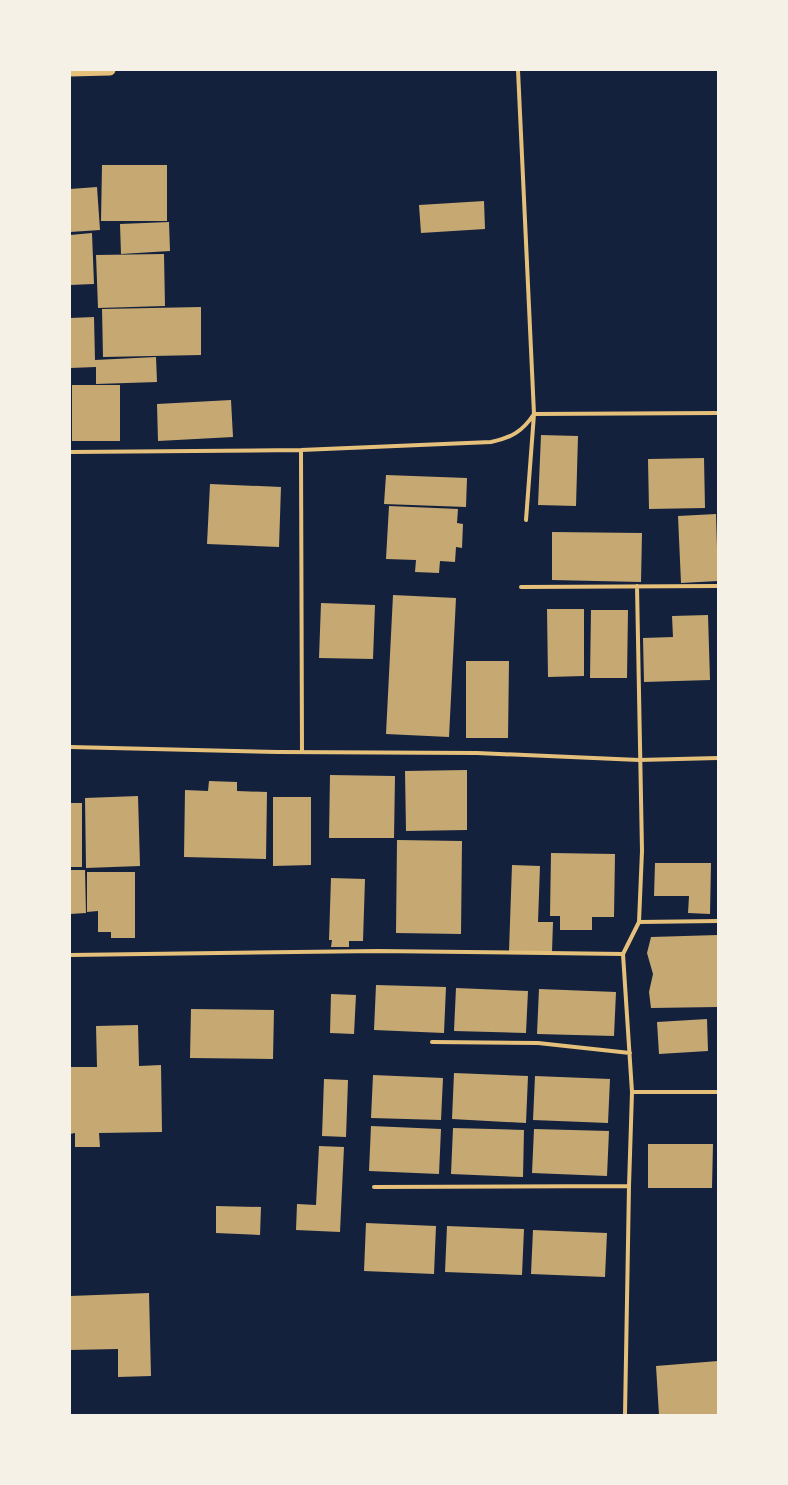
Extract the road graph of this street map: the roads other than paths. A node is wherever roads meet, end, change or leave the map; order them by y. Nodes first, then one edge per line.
1 (110, 70) edge
2 (518, 70) edge
3 (70, 71) edge
4 (718, 413) edge
5 (534, 414) junction
6 (301, 450) junction
7 (70, 452) edge
8 (526, 520) dead end
9 (637, 586) junction
10 (718, 586) edge
11 (521, 587) dead end
12 (70, 747) edge
13 (302, 752) junction
14 (718, 758) edge
15 (640, 760) junction
16 (718, 921) edge
17 (639, 922) junction
18 (623, 954) junction
19 (70, 955) edge
20 (432, 1042) dead end
21 (630, 1053) junction
22 (632, 1092) junction
23 (718, 1092) edge
24 (374, 1186) dead end
25 (629, 1186) junction
26 (625, 1415) edge

1 - 3 highway
2 - 5 street
4 - 5 street
5 - 6 street
5 - 8 street
6 - 7 street
6 - 13 street
9 - 10 street
9 - 11 street
9 - 15 street
12 - 13 street
13 - 15 street
14 - 15 street
15 - 17 street
16 - 17 street
17 - 18 street
18 - 19 street
18 - 21 street
20 - 21 street
21 - 22 street
22 - 23 street
22 - 25 street
24 - 25 street
25 - 26 street

